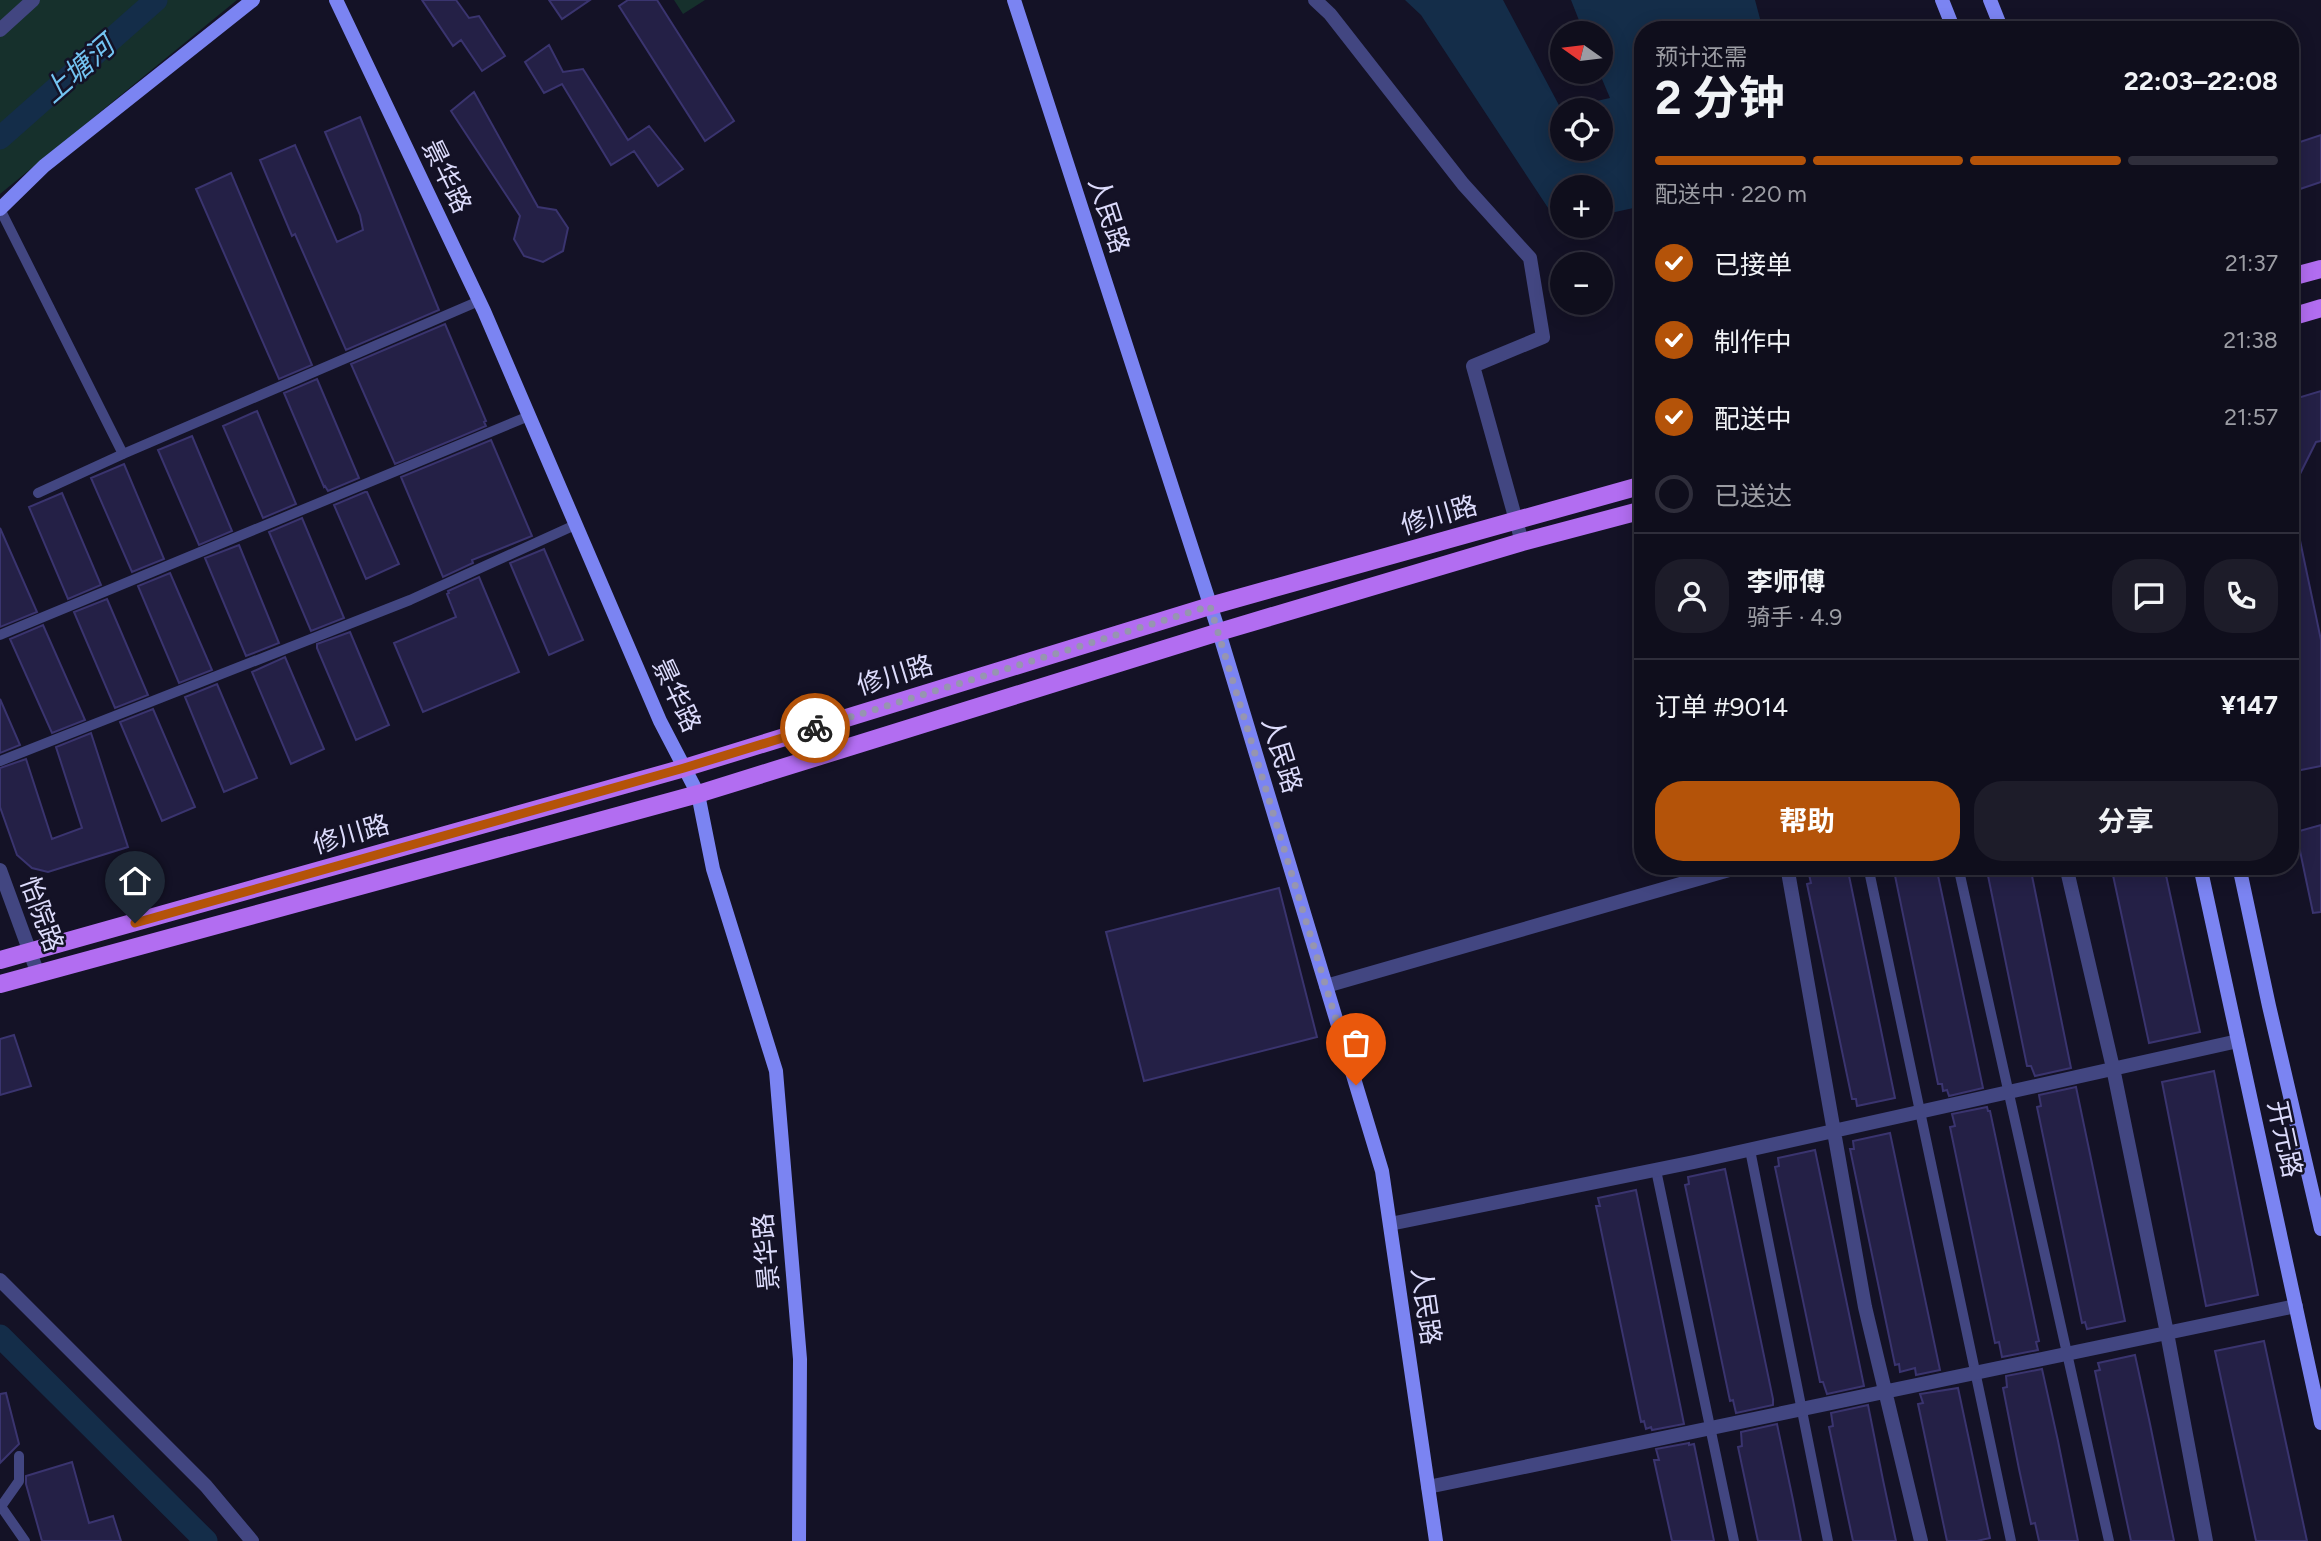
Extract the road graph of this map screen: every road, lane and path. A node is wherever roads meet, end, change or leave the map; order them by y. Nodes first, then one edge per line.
1 (33, 0) edge
2 (253, 0) edge
3 (336, 0) edge
4 (1014, 0) edge
5 (1316, 0) edge
6 (1942, 0) edge
7 (1990, 0) edge
8 (1950, 21) edge
9 (1998, 21) edge
10 (0, 30) edge
11 (0, 209) edge
12 (2321, 269) edge
13 (2299, 276) edge
14 (480, 301) junction
15 (2321, 308) edge
16 (2299, 315) edge
17 (529, 416) junction
18 (123, 454) junction
19 (1634, 487) edge
20 (38, 493) dead end
21 (1634, 512) edge
22 (1516, 520) junction
23 (575, 525) junction
24 (1522, 542) junction
25 (1210, 606) junction
26 (1219, 632) junction
27 (0, 635) edge
28 (0, 761) edge
29 (684, 768) junction
30 (698, 794) junction
31 (0, 870) edge
32 (1712, 875) edge
33 (1789, 875) edge
34 (1870, 875) edge
35 (1960, 875) edge
36 (2068, 875) edge
37 (2202, 875) edge
38 (2241, 875) edge
39 (30, 952) junction
40 (0, 960) edge
41 (38, 974) junction
42 (0, 984) edge
43 (1326, 986) junction
44 (2238, 1041) junction
45 (2113, 1069) junction
46 (2008, 1092) junction
47 (1920, 1111) junction
48 (1834, 1131) junction
49 (1750, 1150) junction
50 (1656, 1170) junction
51 (1390, 1224) junction
52 (2321, 1229) edge
53 (0, 1280) edge
54 (2296, 1306) junction
55 (2167, 1333) junction
56 (2067, 1354) junction
57 (1976, 1373) junction
58 (1885, 1392) junction
59 (1802, 1409) junction
60 (2321, 1423) edge
61 (1710, 1429) junction
62 (19, 1456) dead end
63 (1428, 1487) junction
64 (1, 1505) edge
65 (25, 1541) edge
66 (252, 1541) edge
67 (799, 1541) edge
68 (1436, 1541) edge
69 (1734, 1541) edge
70 (1828, 1541) edge
71 (1921, 1541) edge
72 (2011, 1541) edge
73 (2109, 1541) edge
74 (2206, 1541) edge

1 - 10 street
2 - 11 street
3 - 14 street, 景华路
4 - 25 street, 人民路
5 - 22 street
6 - 8 street
7 - 9 street
11 - 18 lane
12 - 13 main road
14 - 17 street, 景华路
14 - 18 lane
15 - 16 main road
17 - 23 street, 景华路
17 - 27 lane
18 - 20 lane
19 - 22 main road, 修川路
21 - 24 main road, 修川路
22 - 24 street
22 - 25 main road, 修川路
23 - 28 lane
23 - 29 street, 景华路
24 - 26 main road, 修川路
25 - 26 street, 人民路
25 - 29 main road, 修川路
26 - 30 main road, 修川路
26 - 43 street, 人民路
29 - 30 street, 景华路
29 - 39 main road, 修川路
30 - 41 main road, 修川路
30 - 67 street, 景华路
31 - 39 street, 怡院路
32 - 43 street
33 - 48 street
34 - 47 lane
35 - 46 lane
36 - 45 street
37 - 44 street, 开元路
38 - 52 street, 开元路
39 - 40 main road, 修川路
39 - 41 street, 怡院路
41 - 42 main road, 修川路
43 - 51 street, 人民路
44 - 45 street
44 - 54 street, 开元路
45 - 46 street
45 - 55 street
46 - 47 street
46 - 56 lane
47 - 48 street
47 - 57 lane
48 - 49 street
48 - 58 street
49 - 50 street
49 - 59 lane
50 - 51 street
50 - 61 lane
51 - 63 street, 人民路
53 - 66 street
54 - 55 street
54 - 60 street, 开元路
55 - 56 street
55 - 74 street
56 - 57 street
56 - 73 lane
57 - 58 street
57 - 72 lane
58 - 59 street
58 - 71 street
59 - 61 street
59 - 70 lane
61 - 63 street
61 - 69 lane
62 - 64 lane
63 - 68 street, 人民路
64 - 65 lane

